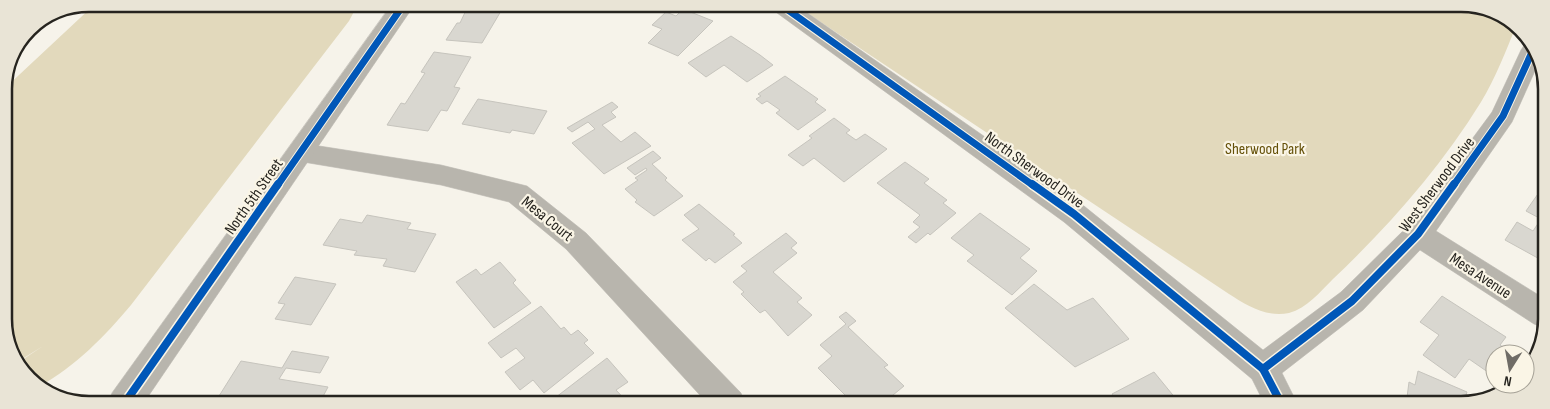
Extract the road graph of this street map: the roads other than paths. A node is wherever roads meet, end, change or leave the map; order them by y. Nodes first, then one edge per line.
1 (398, 12) edge
2 (790, 12) edge
3 (1530, 56) edge
4 (300, 153) junction
5 (1418, 234) junction
6 (1538, 311) edge
7 (1263, 369) junction
8 (130, 396) edge
9 (721, 396) edge
10 (1277, 396) edge

1 - 4 street, North 5th Street
2 - 7 street, North Sherwood Drive
3 - 5 street, West Sherwood Drive
4 - 8 street, North 5th Street
4 - 9 street, Mesa Court
5 - 6 street, Mesa Avenue
5 - 7 street, West Sherwood Drive
7 - 10 street

